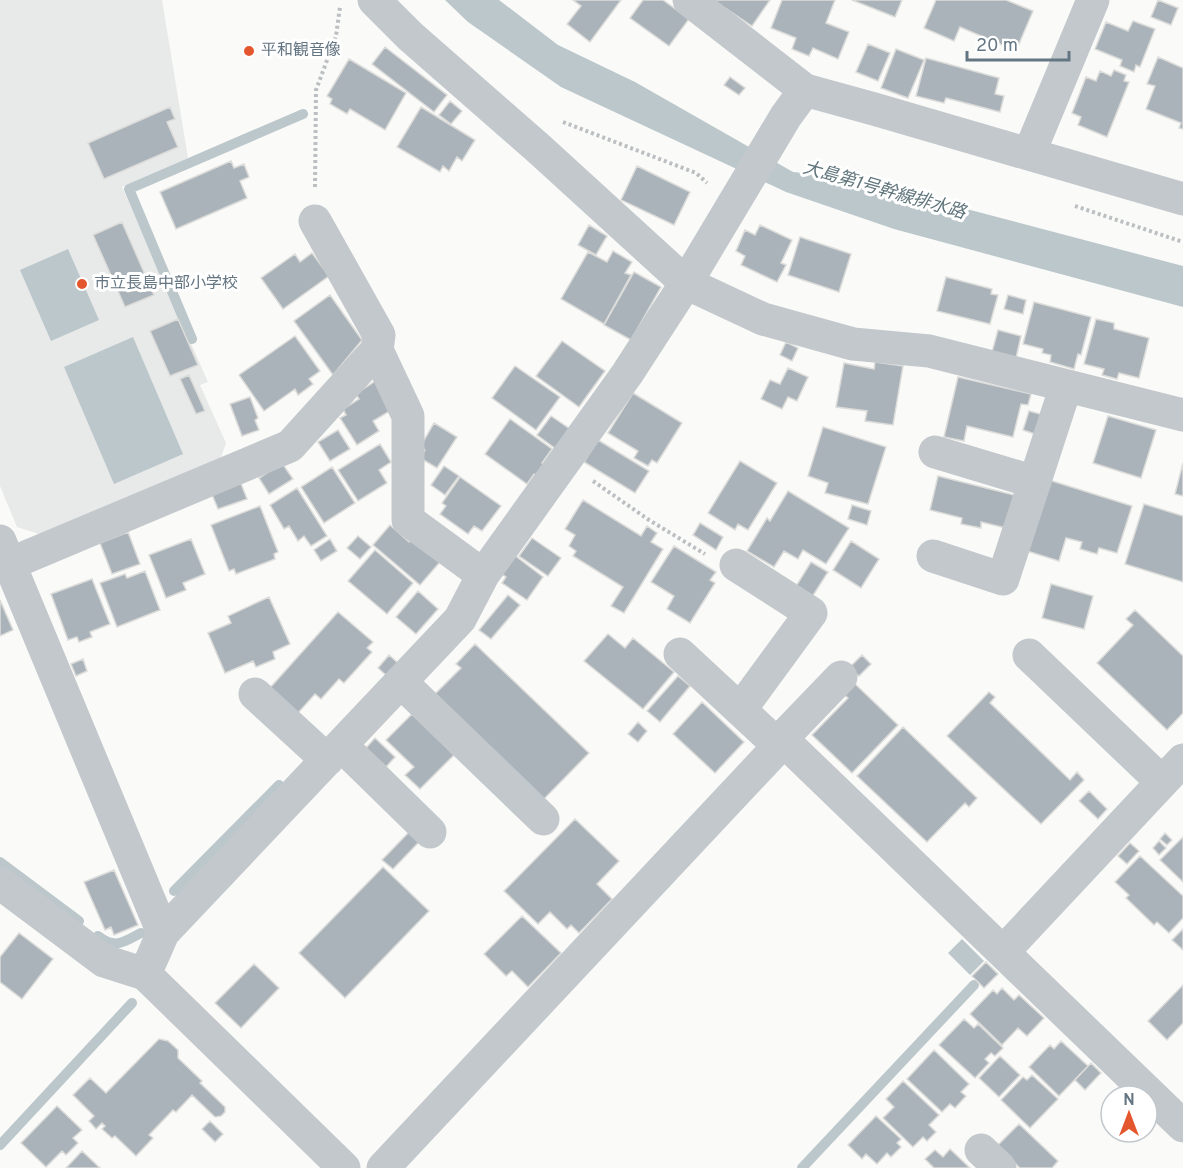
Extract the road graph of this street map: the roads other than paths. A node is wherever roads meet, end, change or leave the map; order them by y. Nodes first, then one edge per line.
1 (374, 0) edge
2 (689, 0) edge
3 (1093, 0) edge
4 (805, 90) junction
5 (1029, 154) junction
6 (1183, 199) edge
7 (315, 221) road end
8 (686, 283) junction
9 (377, 350) junction
10 (1066, 386) junction
11 (1183, 415) edge
12 (935, 452) dead end
13 (1035, 482) junction
14 (933, 556) dead end
15 (3, 558) edge
16 (736, 565) road end
17 (483, 575) junction
18 (680, 654) dead end
19 (1029, 655) dead end
20 (841, 677) dead end
21 (401, 682) junction
22 (255, 694) dead end
23 (740, 710) junction
24 (782, 744) junction
25 (334, 752) junction
26 (1173, 771) edge
27 (543, 819) dead end
28 (430, 832) dead end
29 (0, 883) edge
30 (163, 933) junction
31 (1003, 952) junction
32 (145, 974) junction
33 (1183, 1126) edge
34 (344, 1168) edge
35 (383, 1168) edge

1 - 8 street
2 - 4 street
3 - 5 street
4 - 5 street
4 - 8 street
5 - 6 street
7 - 9 street
8 - 10 street
8 - 17 street
9 - 15 street
9 - 17 street
10 - 11 street
10 - 13 street
12 - 13 street
13 - 14 street
15 - 30 street
16 - 23 street
17 - 21 street
18 - 23 street
19 - 26 street
20 - 24 street
21 - 25 street
21 - 27 street
22 - 25 street
23 - 24 street
24 - 31 street
24 - 35 street
25 - 28 street
25 - 30 street
26 - 31 street
29 - 32 street
30 - 32 street
31 - 33 street
32 - 34 street

